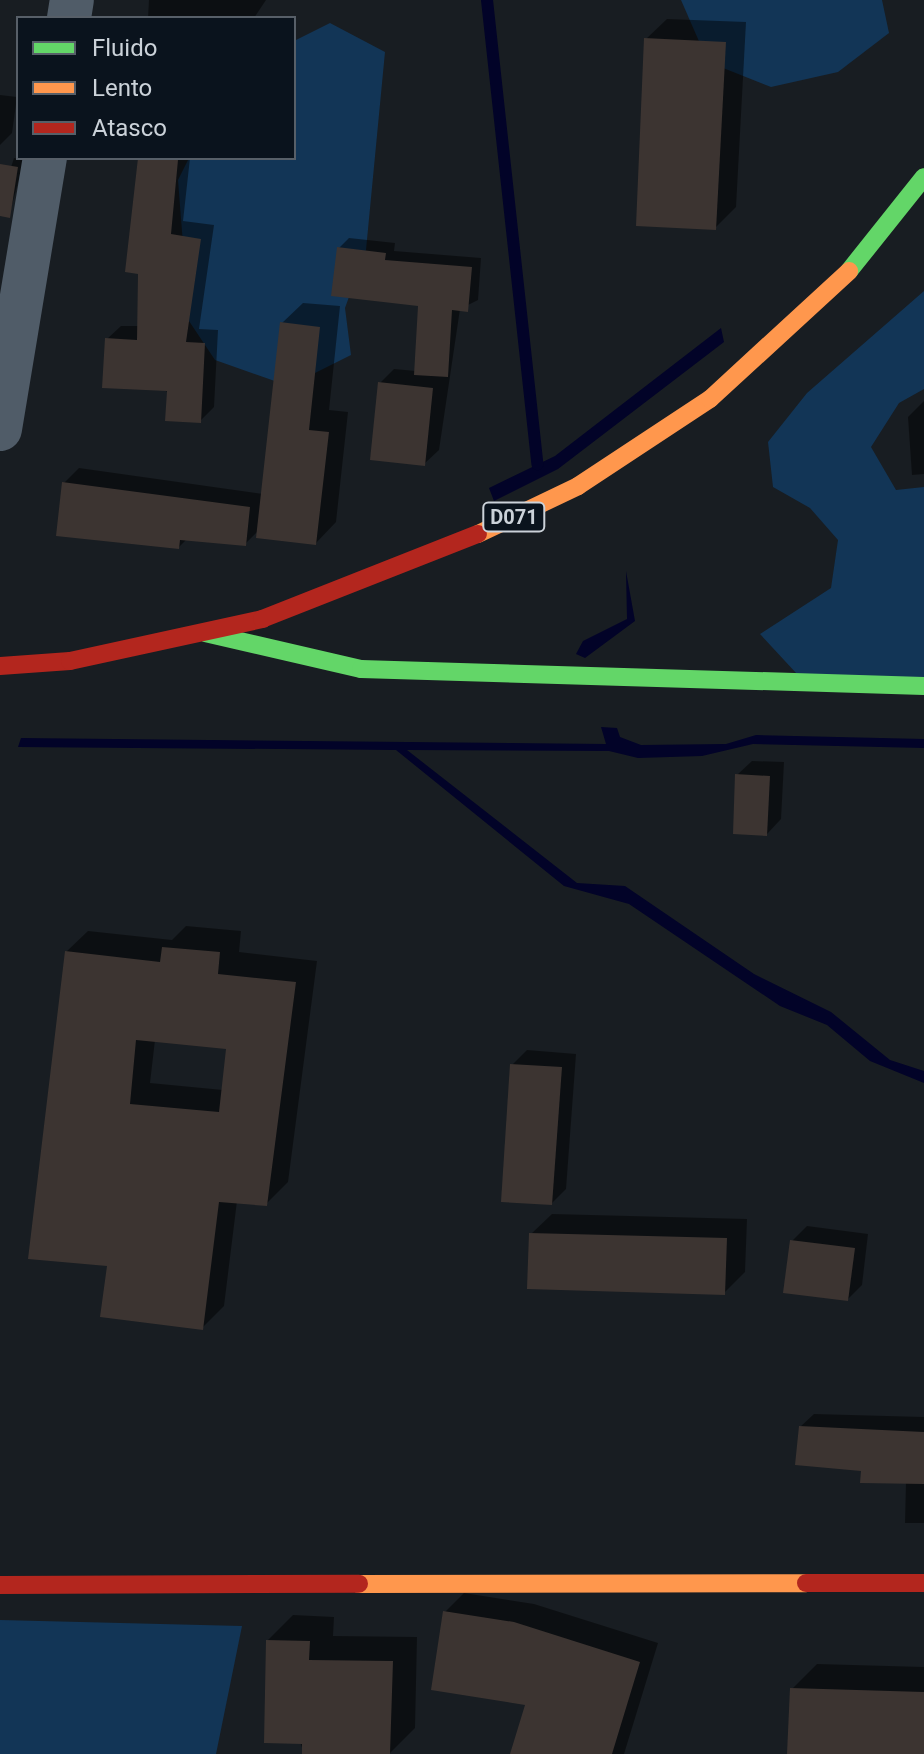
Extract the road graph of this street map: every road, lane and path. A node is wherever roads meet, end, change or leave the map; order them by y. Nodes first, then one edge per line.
1 (45, 160) edge
2 (924, 177) edge
3 (0, 429) edge
4 (205, 633) junction
5 (0, 666) edge
6 (924, 686) edge
7 (924, 1583) edge
8 (0, 1585) edge

1 - 3 street
2 - 4 street, D071
4 - 5 street, D071
4 - 6 street
7 - 8 street

